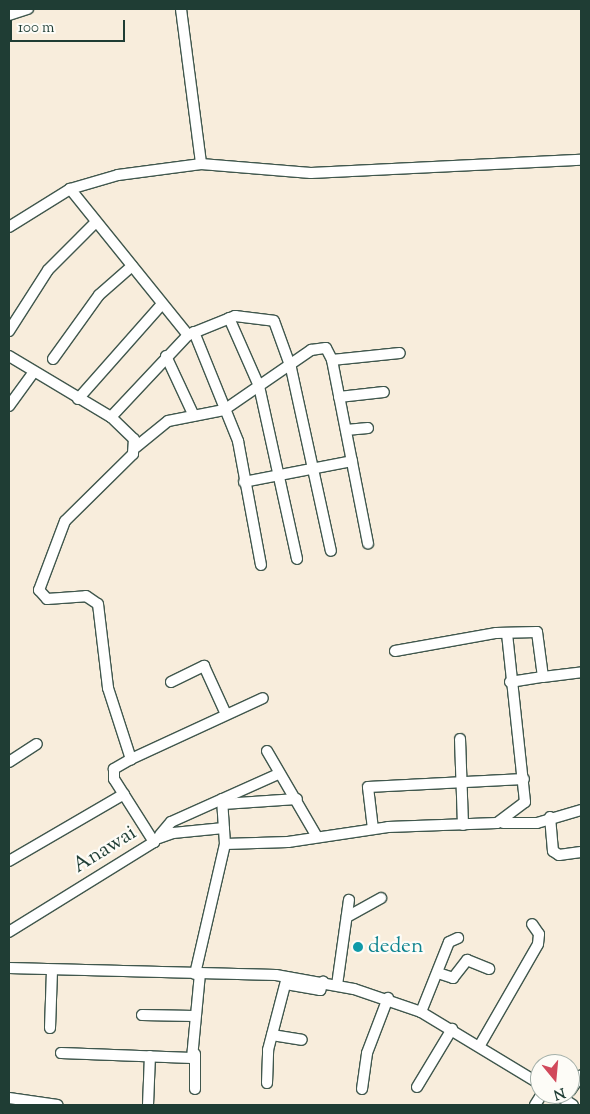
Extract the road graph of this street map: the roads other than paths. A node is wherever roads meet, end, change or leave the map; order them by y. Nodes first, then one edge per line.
1 (28, 9) edge
2 (181, 9) edge
3 (9, 15) edge
4 (581, 160) edge
5 (200, 164) junction
6 (70, 190) junction
7 (96, 223) junction
8 (9, 227) edge
9 (132, 266) junction
10 (162, 304) junction
11 (229, 318) junction
12 (9, 331) edge
13 (191, 334) junction
14 (400, 353) dead end
15 (9, 356) edge
16 (166, 356) junction
17 (53, 359) dead end
18 (332, 360) junction
19 (291, 368) junction
20 (33, 373) junction
21 (259, 386) junction
22 (384, 392) dead end
23 (340, 397) junction
24 (78, 399) junction
25 (9, 406) edge
26 (224, 410) junction
27 (194, 416) junction
28 (111, 417) junction
29 (368, 428) dead end
30 (346, 430) junction
31 (136, 447) junction
32 (352, 461) junction
33 (315, 468) junction
34 (280, 475) junction
35 (244, 482) junction
36 (368, 544) dead end
37 (331, 551) dead end
38 (297, 559) dead end
39 (261, 565) dead end
40 (507, 633) junction
41 (395, 651) dead end
42 (581, 672) edge
43 (543, 676) junction
44 (172, 682) dead end
45 (510, 682) junction
46 (263, 698) dead end
47 (225, 712) junction
48 (460, 739) dead end
49 (37, 744) dead end
50 (267, 751) dead end
51 (131, 759) junction
52 (9, 762) edge
53 (276, 775) dead end
54 (524, 779) junction
55 (461, 782) junction
56 (124, 794) junction
57 (297, 799) junction
58 (223, 801) junction
59 (581, 810) edge
60 (550, 817) junction
61 (497, 823) junction
62 (463, 825) junction
63 (224, 828) junction
64 (373, 829) junction
65 (318, 837) junction
66 (157, 838) junction
67 (226, 844) junction
68 (581, 852) edge
69 (9, 861) edge
70 (381, 898) dead end
71 (350, 900) dead end
72 (347, 917) junction
73 (532, 924) dead end
74 (9, 932) edge
75 (458, 938) dead end
76 (9, 968) edge
77 (52, 970) junction
78 (489, 970) dead end
79 (438, 973) junction
80 (197, 974) junction
81 (286, 980) junction
82 (337, 986) junction
83 (388, 998) junction
84 (421, 1012) junction
85 (142, 1015) dead end
86 (194, 1016) junction
87 (50, 1028) dead end
88 (452, 1029) junction
89 (272, 1035) junction
90 (302, 1040) dead end
91 (480, 1045) junction
92 (62, 1053) dead end
93 (195, 1054) junction
94 (150, 1056) junction
95 (530, 1078) edge
96 (267, 1083) dead end
97 (417, 1088) dead end
98 (362, 1089) dead end
99 (195, 1090) dead end
100 (9, 1098) edge
101 (58, 1105) edge
102 (148, 1105) edge

1 - 3 street
2 - 5 street
4 - 5 street
5 - 6 street
6 - 7 street
6 - 8 street
7 - 9 street
7 - 12 street
9 - 10 street
9 - 17 street
10 - 13 street
10 - 24 street
11 - 13 street
11 - 19 street
11 - 21 street
13 - 16 street
13 - 26 street
14 - 18 street
15 - 20 street
16 - 27 street
16 - 28 street
18 - 19 street
18 - 23 street
19 - 21 street
19 - 33 street
20 - 24 street
20 - 25 street
21 - 26 street
21 - 34 street
22 - 23 street
23 - 30 street
24 - 28 street
26 - 27 street
26 - 35 street
27 - 31 street
28 - 31 street
29 - 30 street
30 - 32 street
31 - 51 street
32 - 33 street
32 - 36 street
33 - 34 street
33 - 37 street
34 - 35 street
34 - 38 street
35 - 39 street
40 - 41 street
40 - 43 street
40 - 45 street
42 - 43 street
43 - 45 street
44 - 47 street
45 - 54 street
46 - 47 street
47 - 51 street
48 - 55 street
49 - 52 street
50 - 57 street
51 - 56 street, Anawai
53 - 58 street
54 - 55 street
54 - 61 street
55 - 62 street
55 - 64 street
56 - 66 street, Anawai
56 - 69 street
57 - 58 street
57 - 65 street
58 - 63 street
58 - 66 street
59 - 60 street
60 - 61 street
60 - 68 street
61 - 62 street
62 - 64 street
63 - 66 street
63 - 67 street
64 - 65 street
65 - 67 street
66 - 74 street, Anawai
67 - 80 street
70 - 72 street
71 - 72 street
72 - 82 street
73 - 91 street
75 - 79 street
76 - 77 street
77 - 80 street
77 - 87 street
78 - 79 street
79 - 84 street
80 - 81 street
80 - 86 street
81 - 82 street
81 - 89 street
82 - 83 street
83 - 84 street
83 - 98 street
84 - 88 street
85 - 86 street
86 - 93 street
88 - 91 street
88 - 97 street
89 - 90 street
89 - 96 street
91 - 95 street
92 - 94 street
93 - 94 street
93 - 99 street
94 - 102 street
100 - 101 street

